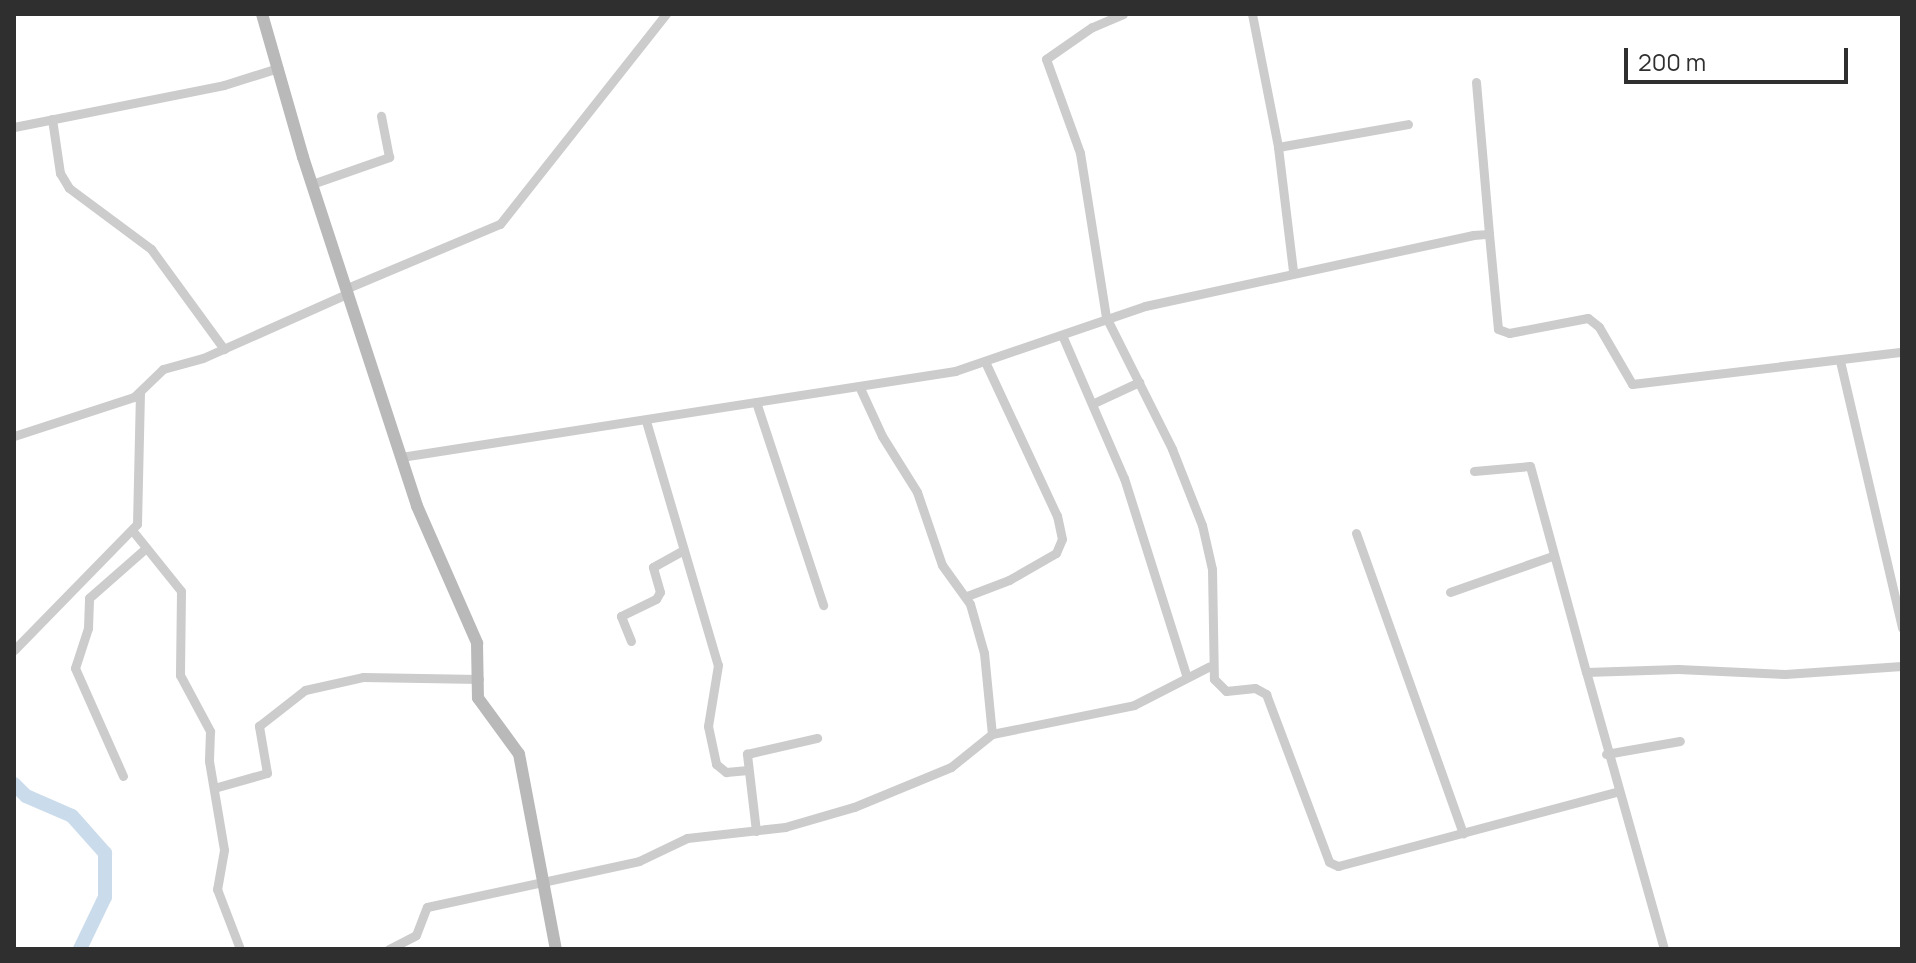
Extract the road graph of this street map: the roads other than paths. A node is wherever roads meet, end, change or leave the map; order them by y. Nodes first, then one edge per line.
1 (262, 14) edge
2 (666, 14) edge
3 (1123, 14) edge
4 (1252, 14) edge
5 (278, 68) junction
6 (1476, 82) dead end
7 (381, 116) dead end
8 (52, 119) junction
9 (1408, 124) dead end
10 (14, 127) edge
11 (1278, 147) junction
12 (312, 184) junction
13 (1489, 234) junction
14 (1293, 271) junction
15 (346, 291) junction
16 (1106, 317) junction
17 (1062, 335) junction
18 (224, 349) junction
19 (1902, 352) edge
20 (1840, 361) junction
21 (986, 364) junction
22 (1139, 382) junction
23 (859, 386) junction
24 (140, 392) junction
25 (756, 402) junction
26 (1094, 403) junction
27 (646, 421) junction
28 (14, 436) edge
29 (401, 457) junction
30 (1474, 471) dead end
31 (132, 530) junction
32 (1356, 533) dead end
33 (146, 548) junction
34 (684, 550) junction
35 (1552, 556) junction
36 (1897, 580) edge
37 (1450, 592) dead end
38 (967, 596) junction
39 (823, 605) dead end
40 (1902, 628) edge
41 (631, 641) dead end
42 (14, 650) edge
43 (1210, 666) junction
44 (1902, 666) edge
45 (1586, 672) junction
46 (1186, 675) junction
47 (479, 679) junction
48 (992, 734) junction
49 (817, 738) dead end
50 (1680, 741) dead end
51 (1606, 754) junction
52 (748, 770) junction
53 (123, 776) dead end
54 (214, 788) junction
55 (1617, 792) junction
56 (756, 831) junction
57 (1463, 833) junction
58 (545, 883) junction
59 (240, 949) edge
60 (389, 949) edge
61 (556, 949) edge
62 (1664, 949) edge

1 - 5 street
2 - 15 street
3 - 16 street
4 - 11 street
5 - 8 street
5 - 12 street
6 - 13 street
7 - 12 street
8 - 10 street
8 - 18 street
9 - 11 street
11 - 14 street
12 - 15 street
13 - 14 street
13 - 20 street
14 - 16 street
15 - 18 street
15 - 29 street
16 - 17 street
16 - 22 street
17 - 21 street
17 - 26 street
18 - 24 street
19 - 20 street
20 - 36 street
21 - 23 street
21 - 38 street
22 - 26 street
22 - 43 street
23 - 25 street
23 - 38 street
24 - 28 street
24 - 31 street
25 - 27 street
25 - 39 street
26 - 46 street
27 - 29 street
27 - 34 street
29 - 47 street
30 - 35 street
31 - 33 street
31 - 42 street
32 - 57 street
33 - 53 street
33 - 54 street
34 - 41 street
34 - 52 street
35 - 37 street
35 - 45 street
36 - 40 street
38 - 48 street
43 - 46 street
43 - 57 street
44 - 45 street
45 - 51 street
46 - 48 street
47 - 54 street
47 - 58 street
48 - 56 street
49 - 52 street
50 - 51 street
51 - 55 street
52 - 56 street
54 - 59 street
55 - 57 street
55 - 62 street
56 - 58 street
58 - 60 street
58 - 61 street

